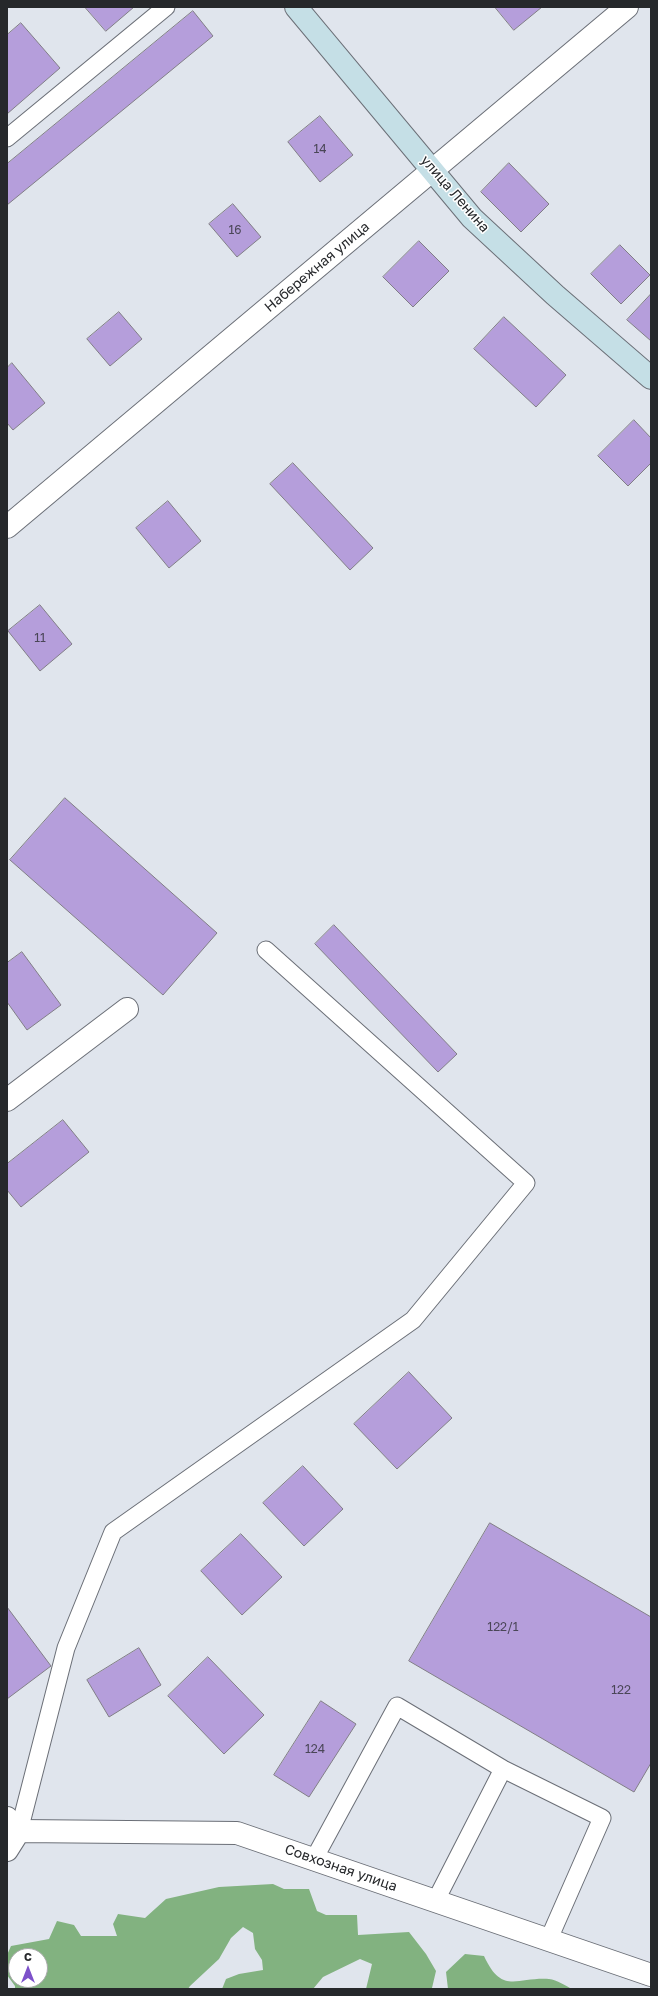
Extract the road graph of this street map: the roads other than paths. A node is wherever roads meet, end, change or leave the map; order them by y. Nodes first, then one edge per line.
1 (166, 7) edge
2 (296, 7) edge
3 (627, 7) edge
4 (7, 138) edge
5 (433, 170) junction
6 (651, 378) edge
7 (7, 527) edge
8 (266, 950) dead end
9 (127, 1009) dead end
10 (7, 1100) edge
11 (503, 1769) junction
12 (13, 1825) edge
13 (7, 1850) edge
14 (314, 1859) junction
15 (436, 1900) junction
16 (548, 1941) junction
17 (651, 1975) edge

1 - 4 lane
2 - 5 main road, улица Ленина
3 - 5 street, Набережная улица
5 - 6 main road, улица Ленина
5 - 7 street, Набережная улица
8 - 12 lane
9 - 10 street
11 - 14 lane
11 - 15 lane
11 - 16 lane
12 - 13 street
12 - 14 street, Совхозная улица
14 - 15 street, Совхозная улица
15 - 16 street, Совхозная улица
16 - 17 street, Совхозная улица

